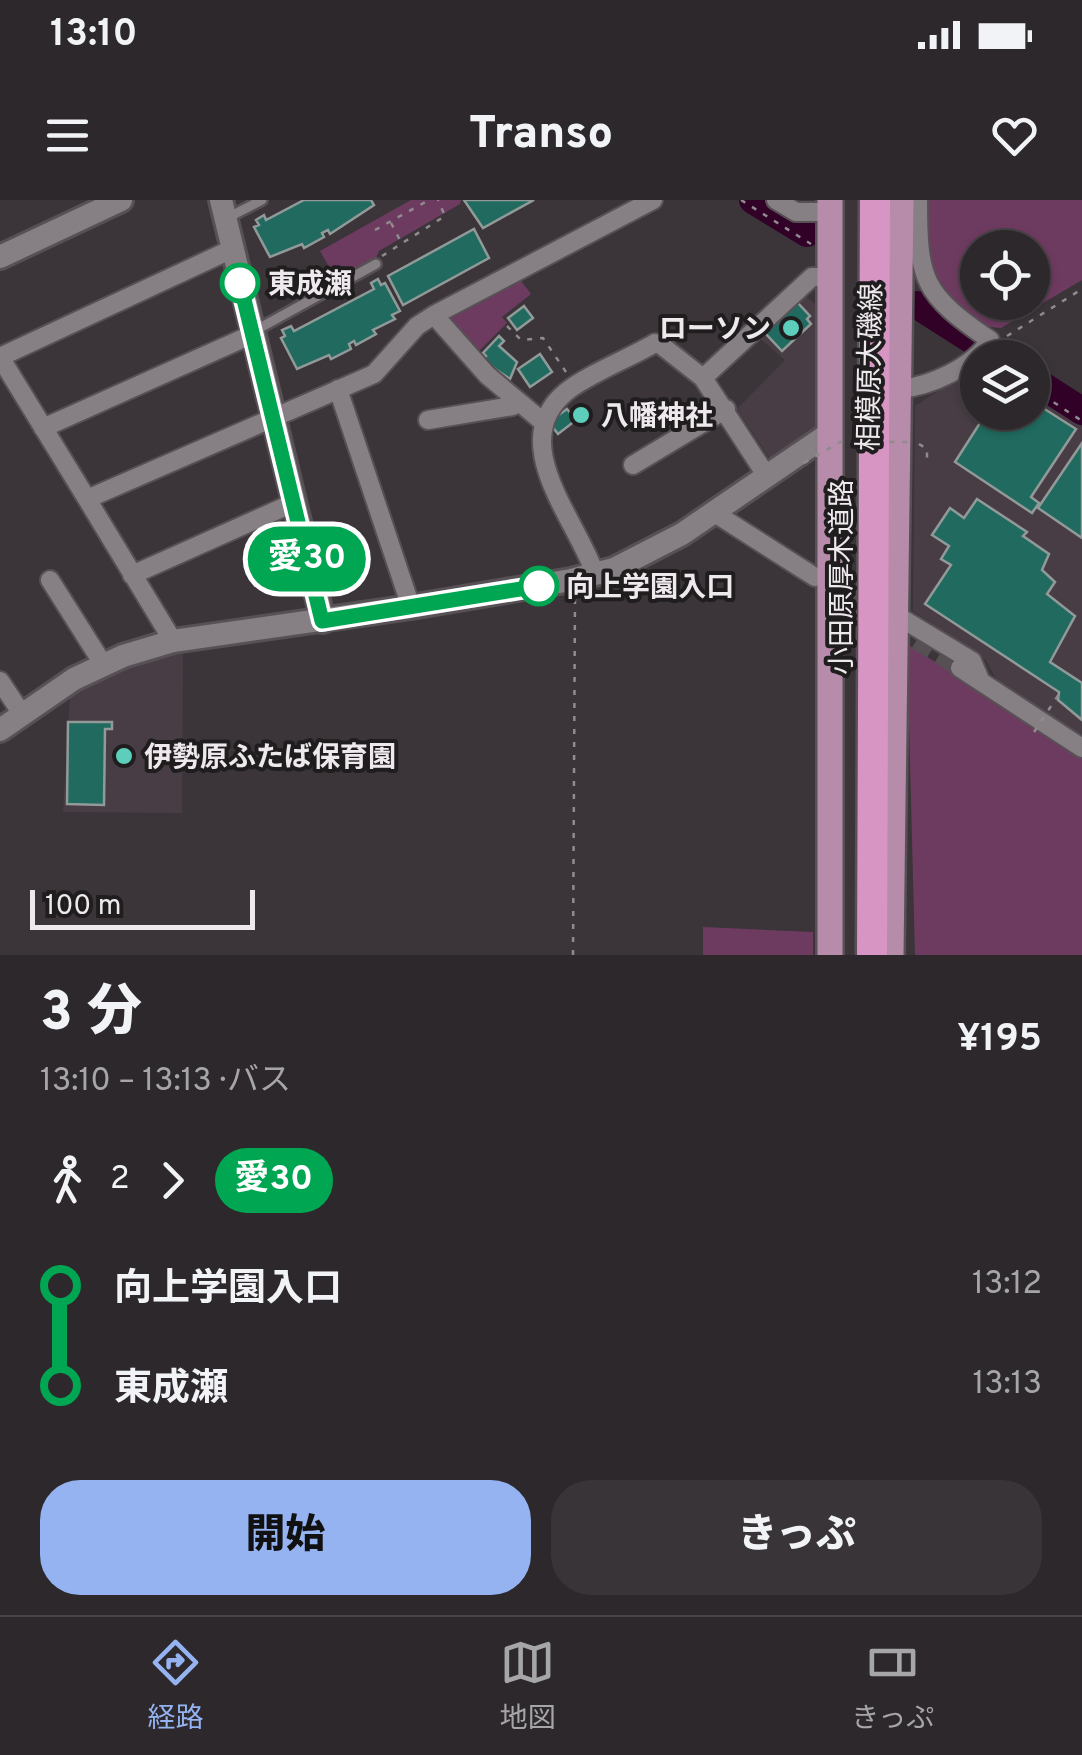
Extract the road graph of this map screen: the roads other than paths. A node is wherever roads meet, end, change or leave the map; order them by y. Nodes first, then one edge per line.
1 (121, 200) edge
2 (262, 200) edge
3 (776, 200) edge
4 (875, 200) edge
5 (901, 200) edge
6 (918, 200) edge
7 (647, 201) edge
8 (838, 204) edge
9 (224, 209) edge
10 (232, 250) junction
11 (0, 257) edge
12 (376, 264) road end
13 (829, 266) junction
14 (434, 316) junction
15 (253, 333) junction
16 (0, 357) edge
17 (704, 378) junction
18 (900, 388) junction
19 (338, 389) junction
20 (517, 401) junction
21 (726, 409) junction
22 (271, 416) junction
23 (428, 420) dead end
24 (543, 422) junction
25 (43, 428) junction
26 (830, 432) junction
27 (634, 459) dead end
28 (766, 475) junction
29 (87, 499) junction
30 (293, 503) junction
31 (713, 512) junction
32 (132, 575) junction
33 (584, 577) junction
34 (815, 577) tunnel mouth
35 (59, 586) dead end
36 (412, 606) junction
37 (896, 615) junction
38 (322, 621) junction
39 (173, 641) junction
40 (104, 664) junction
41 (960, 668) tunnel mouth
42 (0, 681) edge
43 (981, 682) junction
44 (22, 714) junction
45 (0, 730) edge
46 (1082, 748) edge
47 (830, 955) edge
48 (853, 955) edge
49 (872, 955) edge
50 (891, 955) edge

1 - 11 street
2 - 9 lane
3 - 8 street
4 - 49 highway, 小田原厚木道路
5 - 18 main road, 相模原大磯線
6 - 18 street
7 - 14 street
8 - 13 main road, 相模原大磯線
8 - 48 highway, 小田原厚木道路
9 - 10 street
10 - 15 street
10 - 16 street
12 - 15 lane
13 - 17 street
13 - 26 main road, 相模原大磯線
14 - 19 street
14 - 20 street
15 - 22 street
15 - 25 street
16 - 25 street
17 - 21 street
17 - 24 street
18 - 37 main road, 相模原大磯線
19 - 22 street
19 - 36 street
20 - 23 street
20 - 24 street
21 - 27 street
21 - 28 street
22 - 29 street
22 - 30 street
24 - 33 street
25 - 29 street
26 - 28 street
26 - 47 main road, 相模原大磯線
28 - 31 street
29 - 32 street
30 - 32 street
30 - 38 street
31 - 33 street
31 - 34 street
32 - 39 street
33 - 36 street
35 - 40 street
36 - 38 street
37 - 43 street
37 - 50 main road, 相模原大磯線
38 - 39 street
39 - 40 street
40 - 44 street
41 - 43 street
42 - 44 street
43 - 46 street
44 - 45 street

